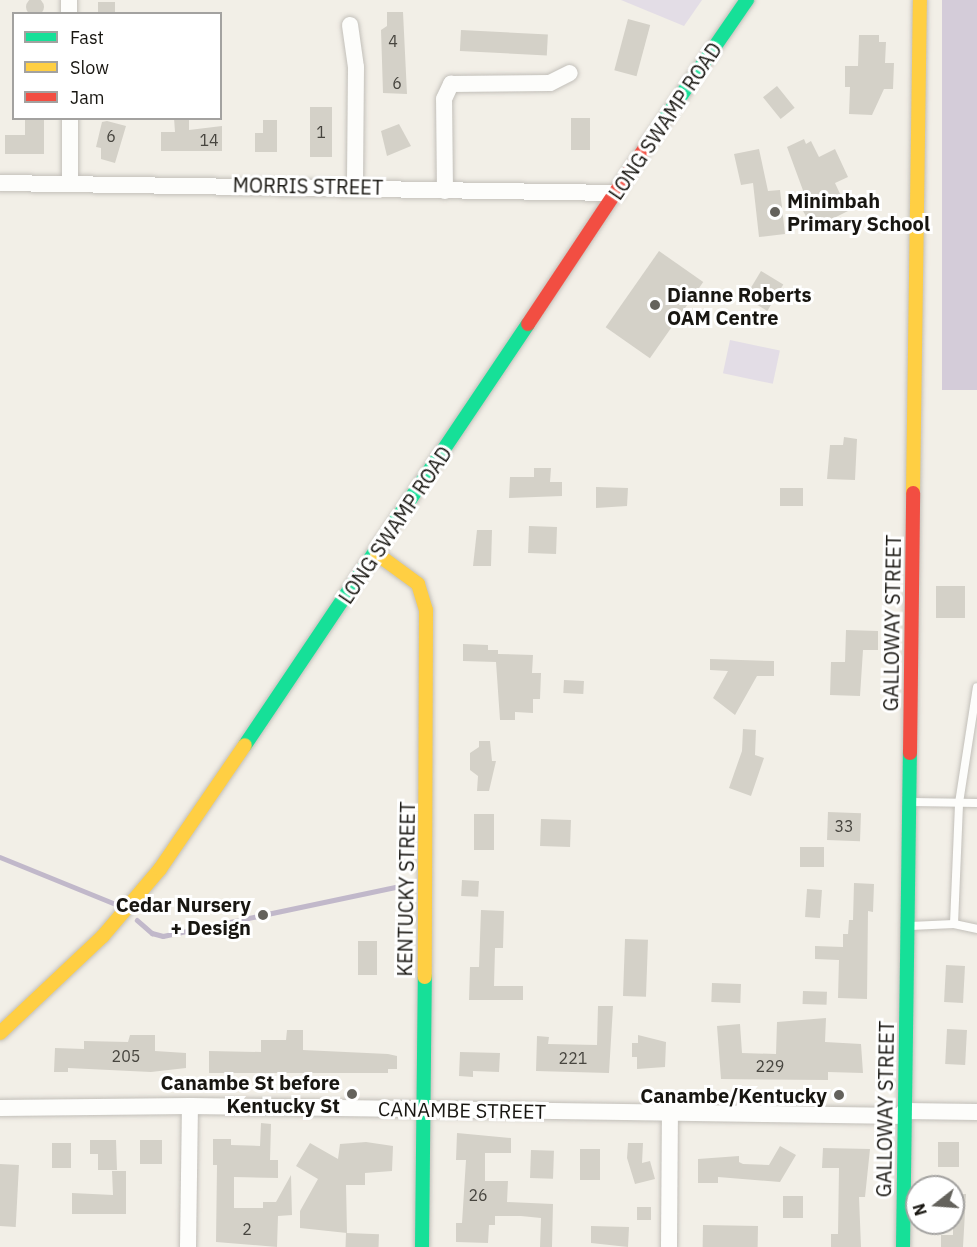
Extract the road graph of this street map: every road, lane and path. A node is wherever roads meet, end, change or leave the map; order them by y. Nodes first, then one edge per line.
1 (747, 0) edge
2 (920, 0) edge
3 (350, 25) dead end
4 (570, 73) dead end
5 (70, 120) edge
6 (0, 183) edge
7 (70, 183) junction
8 (355, 186) junction
9 (445, 191) junction
10 (616, 193) junction
11 (377, 554) junction
12 (977, 687) edge
13 (909, 802) junction
14 (959, 803) junction
15 (977, 803) edge
16 (954, 924) junction
17 (907, 926) junction
18 (977, 929) edge
19 (5, 1028) edge
20 (0, 1038) edge
21 (0, 1099) edge
22 (21, 1106) junction
23 (190, 1106) junction
24 (0, 1108) edge
25 (423, 1110) junction
26 (670, 1112) junction
27 (977, 1112) edge
28 (904, 1113) junction
29 (188, 1247) edge
30 (422, 1247) edge
31 (669, 1247) edge
32 (903, 1247) edge

1 - 10 street, LONG SWAMP ROAD
2 - 13 street, GALLOWAY STREET
3 - 8 street
4 - 9 street
5 - 7 street
6 - 7 street, MORRIS STREET
7 - 8 street, MORRIS STREET
8 - 9 street, MORRIS STREET
9 - 10 street, MORRIS STREET
10 - 11 street, LONG SWAMP ROAD
11 - 19 street, LONG SWAMP ROAD
11 - 25 street, KENTUCKY STREET
12 - 14 lane
13 - 14 lane
13 - 17 street, GALLOWAY STREET
14 - 15 lane
14 - 16 lane
16 - 17 lane
16 - 18 lane
17 - 28 street, GALLOWAY STREET
19 - 20 street, LONG SWAMP ROAD
21 - 22 street, CANAMBE STREET
22 - 23 street, CANAMBE STREET
22 - 24 street, CANAMBE STREET
23 - 25 street, CANAMBE STREET
23 - 29 street
25 - 26 street, CANAMBE STREET
25 - 30 street, KENTUCKY STREET
26 - 28 street, CANAMBE STREET
26 - 31 street
27 - 28 street, CANAMBE STREET
28 - 32 street, GALLOWAY STREET

